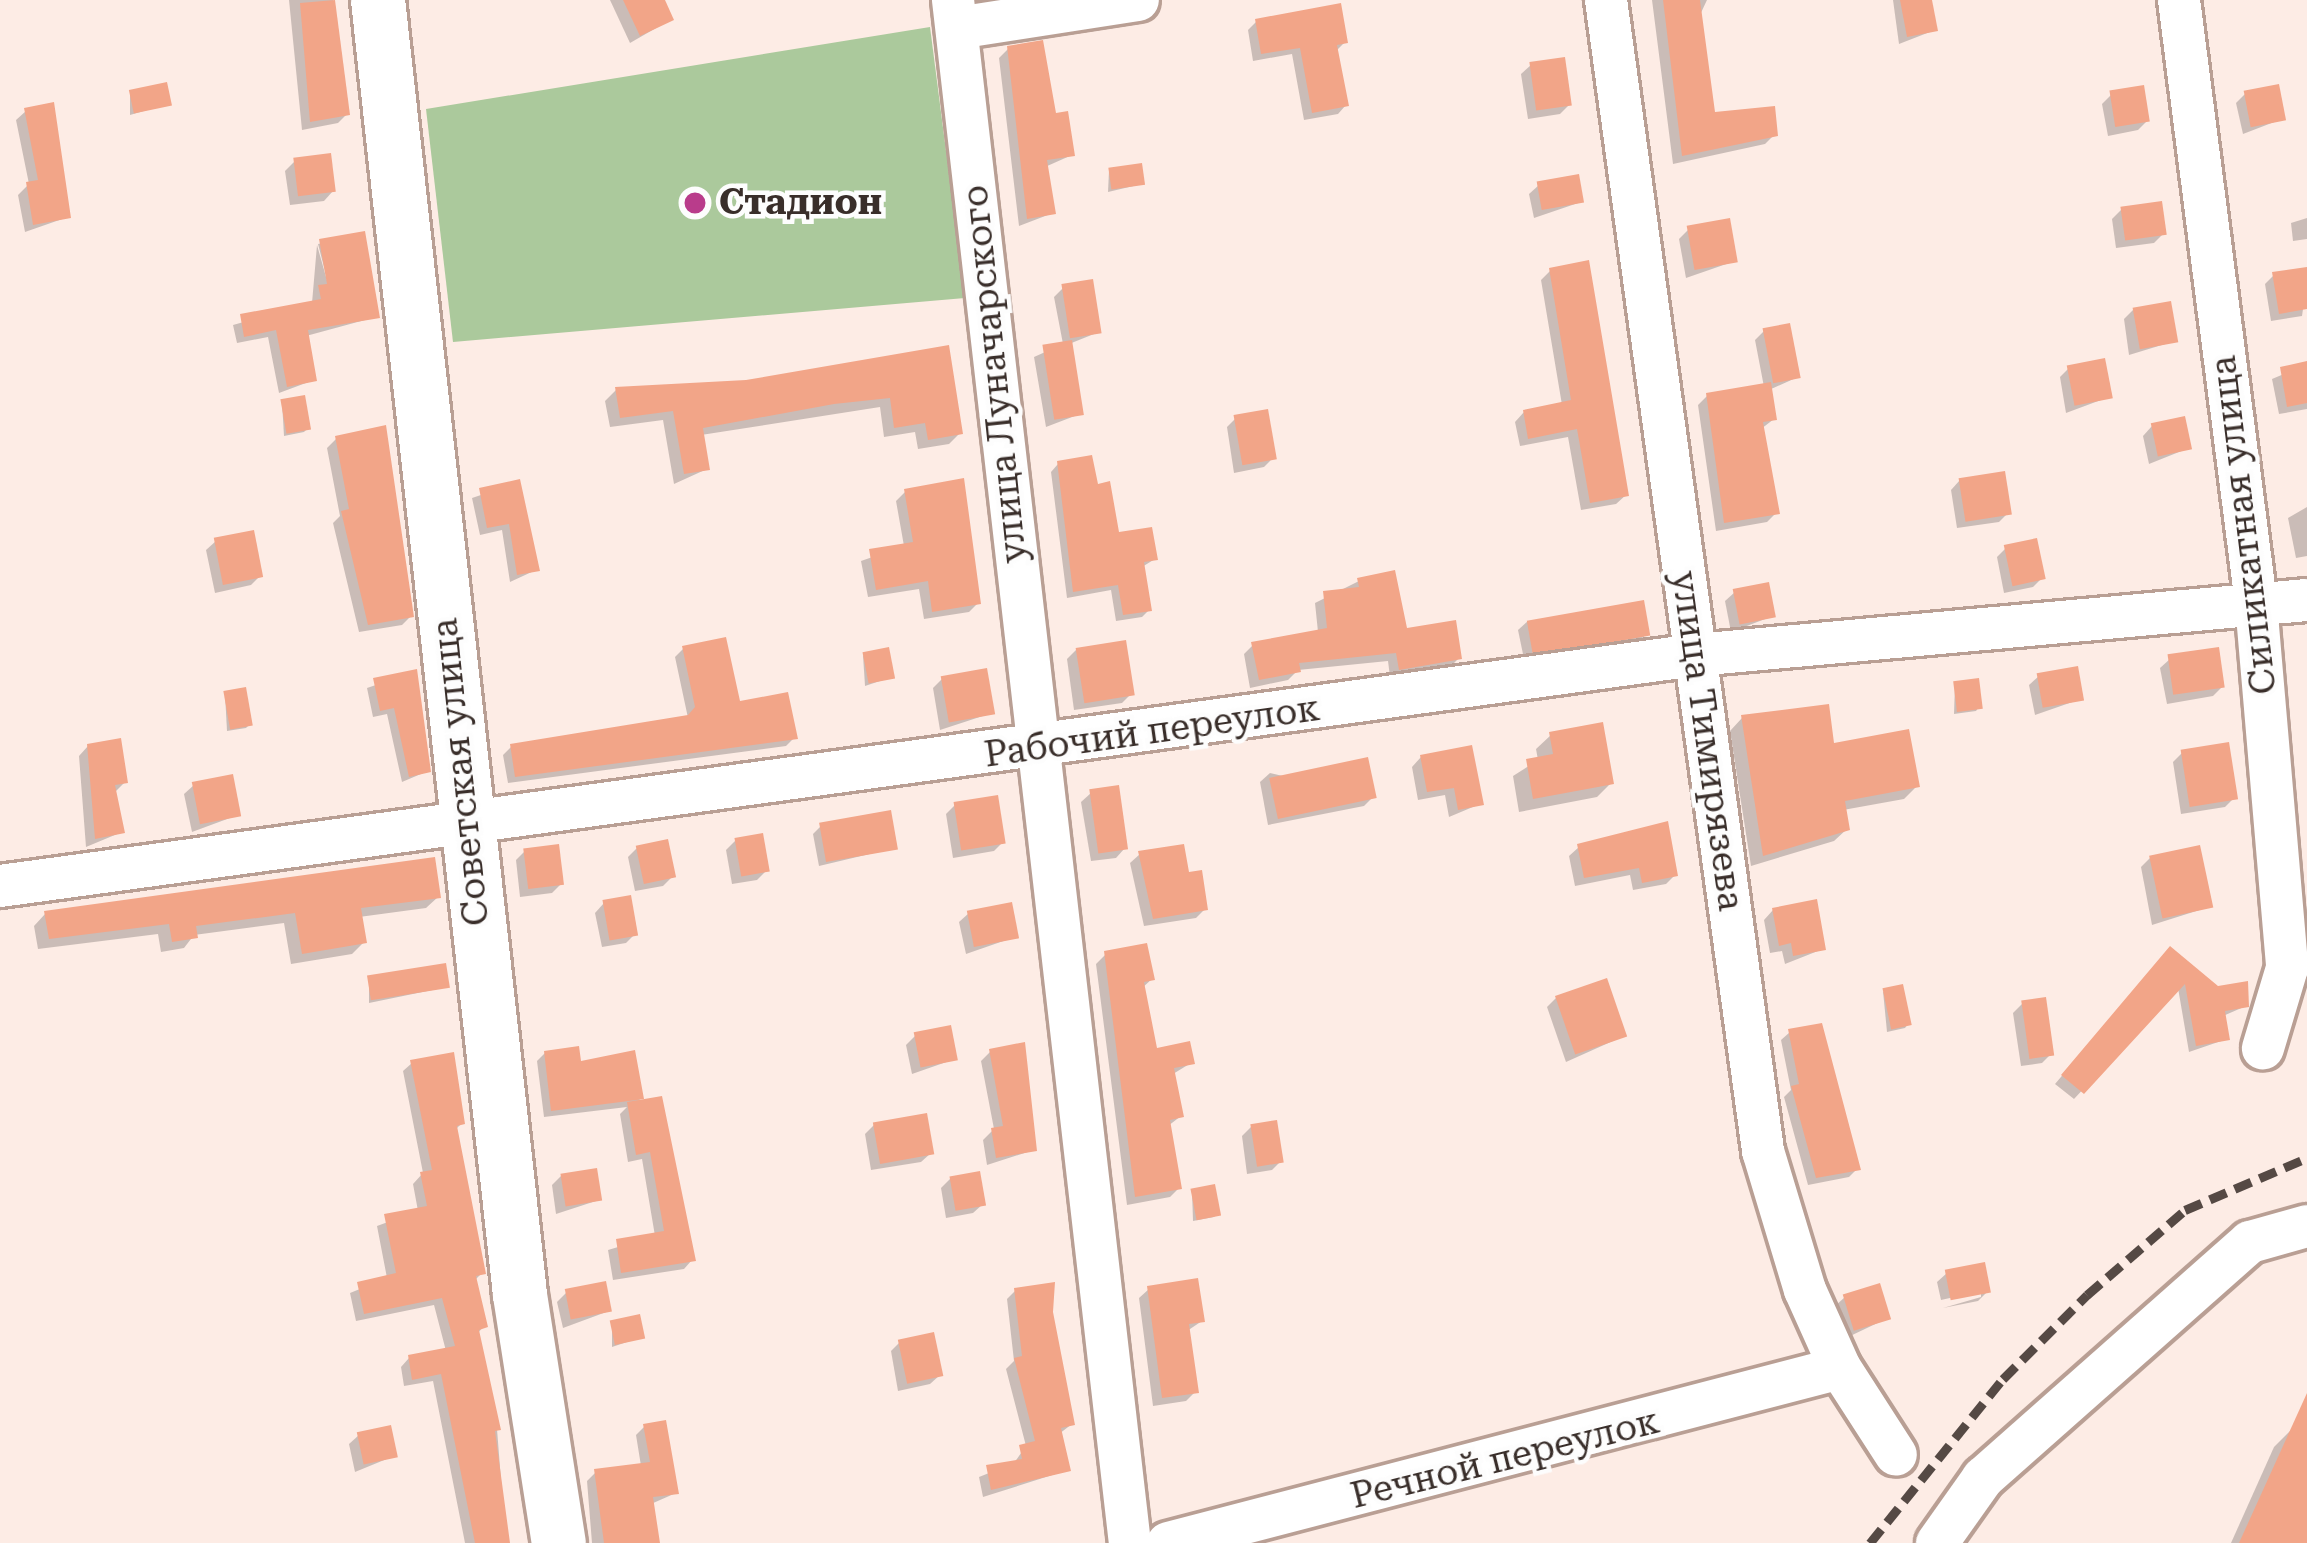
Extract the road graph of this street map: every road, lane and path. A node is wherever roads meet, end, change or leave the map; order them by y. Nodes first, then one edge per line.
1 (378, 0) edge
2 (1138, 0) edge
3 (1606, 0) edge
4 (2179, 0) edge
5 (955, 14) edge
6 (2307, 600) edge
7 (2257, 603) junction
8 (1695, 655) junction
9 (1037, 748) junction
10 (466, 823) junction
11 (0, 886) edge
12 (2263, 1048) dead end
13 (2307, 1226) edge
14 (1840, 1368) junction
15 (1896, 1455) dead end
16 (559, 1543) edge
17 (1130, 1543) edge
18 (1168, 1543) edge
19 (1936, 1543) edge

1 - 10 main road, Советская улица
2 - 5 street
3 - 8 street, улица Тимирязева
4 - 7 street, Силикатная улица
5 - 9 street, улица Луначарского
6 - 7 street, Рабочий переулок
7 - 8 street, Рабочий переулок
7 - 12 street, Силикатная улица
8 - 9 street, Рабочий переулок
8 - 14 street, улица Тимирязева
9 - 10 street, Рабочий переулок
9 - 17 street, улица Луначарского
10 - 11 street, Рабочий переулок
10 - 16 main road, Советская улица
13 - 19 street
14 - 15 street, улица Тимирязева
14 - 18 street, Речной переулок

